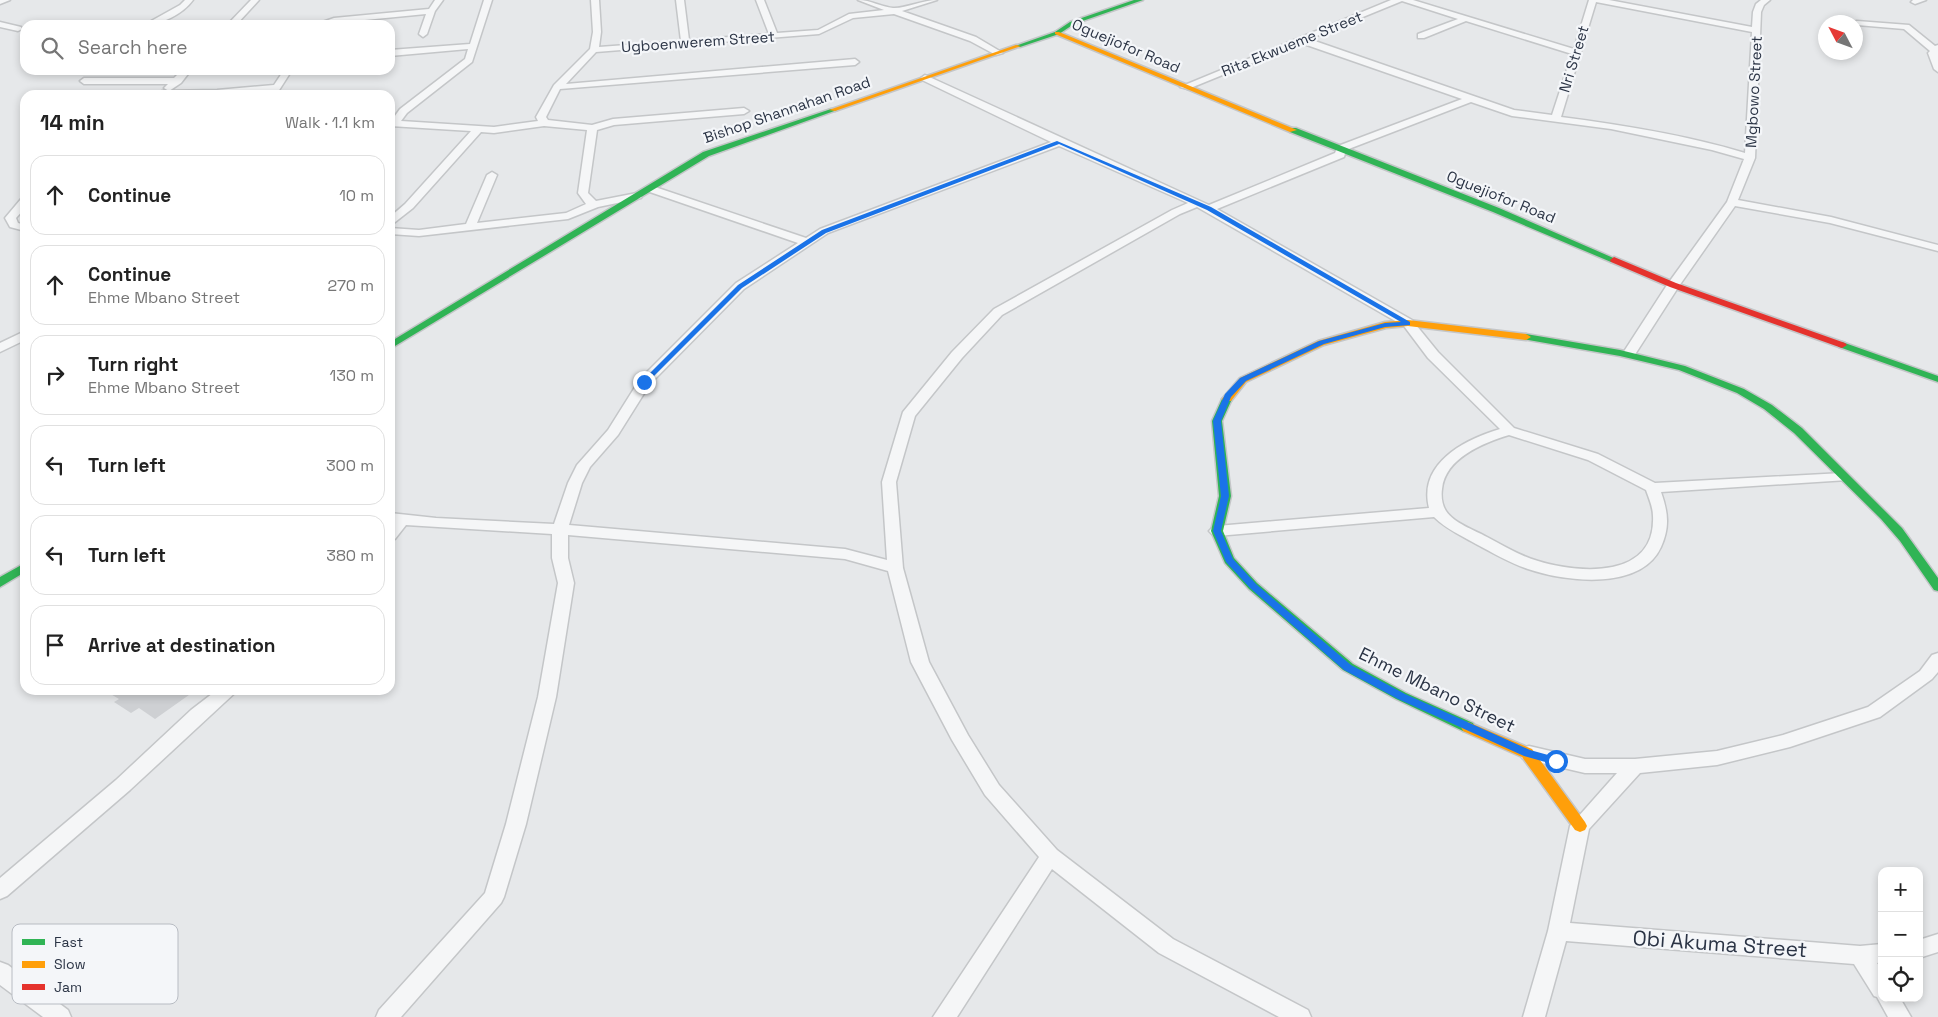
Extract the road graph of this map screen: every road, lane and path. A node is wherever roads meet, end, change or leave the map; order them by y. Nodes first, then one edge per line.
1 (6, 0) edge
2 (189, 0) edge
3 (255, 0) edge
4 (439, 0) edge
5 (488, 0) edge
6 (595, 0) edge
7 (680, 0) edge
8 (760, 0) edge
9 (862, 0) edge
10 (933, 0) edge
11 (1140, 0) edge
12 (1398, 0) edge
13 (1404, 0) edge
14 (1594, 0) edge
15 (1766, 0) edge
16 (0, 2) edge
17 (431, 11) junction
18 (891, 12) junction
19 (158, 20) edge
20 (236, 20) edge
21 (334, 20) edge
22 (1465, 20) junction
23 (1863, 23) edge
24 (0, 24) edge
25 (18, 29) dead end
26 (1757, 30) junction
27 (1057, 33) junction
28 (423, 34) dead end
29 (1421, 36) dead end
30 (774, 37) junction
31 (1302, 40) junction
32 (685, 43) junction
33 (474, 46) junction
34 (1936, 49) edge
35 (594, 50) junction
36 (1576, 52) junction
37 (395, 53) edge
38 (999, 53) junction
39 (856, 62) dead end
40 (1938, 69) edge
41 (183, 75) edge
42 (285, 75) edge
43 (928, 79) junction
44 (84, 81) dead end
45 (178, 81) junction
46 (557, 87) junction
47 (1185, 87) junction
48 (166, 90) edge
49 (275, 90) edge
50 (1470, 99) junction
51 (744, 111) dead end
52 (1556, 119) junction
53 (395, 120) edge
54 (395, 123) edge
55 (544, 123) junction
56 (592, 128) junction
57 (478, 129) junction
58 (1059, 142) junction
59 (1342, 148) junction
60 (1750, 158) junction
61 (492, 175) dead end
62 (651, 189) junction
63 (636, 196) junction
64 (1732, 202) junction
65 (595, 204) junction
66 (1196, 204) junction
67 (20, 207) edge
68 (1209, 208) junction
69 (568, 216) junction
70 (395, 219) edge
71 (20, 227) edge
72 (470, 227) junction
73 (395, 233) edge
74 (572, 235) junction
75 (807, 242) junction
76 (1938, 248) edge
77 (1673, 284) junction
78 (1408, 324) junction
79 (20, 338) edge
80 (395, 343) edge
81 (0, 348) edge
82 (1629, 353) junction
83 (1938, 379) edge
84 (1509, 431) junction
85 (1843, 477) junction
86 (1652, 488) junction
87 (1439, 512) junction
88 (396, 519) edge
89 (560, 530) junction
90 (1217, 531) junction
91 (895, 568) junction
92 (20, 571) edge
93 (0, 583) edge
94 (1938, 587) edge
95 (1938, 659) edge
96 (223, 695) edge
97 (1527, 753) junction
98 (1634, 766) junction
99 (1580, 826) junction
100 (1050, 856) junction
101 (0, 890) edge
102 (1558, 931) junction
103 (1938, 943) edge
104 (1923, 948) edge
105 (1878, 954) edge
106 (1860, 955) junction
107 (0, 972) edge
108 (12, 981) edge
109 (1878, 983) edge
110 (1891, 1002) edge
111 (43, 1004) edge
112 (60, 1017) edge
113 (386, 1017) edge
114 (944, 1017) edge
115 (1300, 1017) edge
116 (1534, 1017) edge
117 (1900, 1017) edge

1 - 16 street
2 - 19 street
3 - 20 street
4 - 17 street
5 - 33 street
6 - 35 street
7 - 32 street
8 - 30 street
9 - 18 street
10 - 18 street
11 - 27 street, Bishop Shannahan Road
12 - 31 street, Rita Ekwueme Street
13 - 22 street
14 - 26 street
14 - 36 street, Nri Street
15 - 26 street, Mgbowo Street
17 - 21 street
17 - 28 street
18 - 30 street, Ugboenwerem Street
18 - 38 street
22 - 29 street
22 - 36 street
23 - 34 street
24 - 25 street
26 - 60 street, Mgbowo Street
27 - 38 street, Bishop Shannahan Road
27 - 47 street, Oguejiofor Road
30 - 32 street, Ugboenwerem Street
31 - 47 street, Rita Ekwueme Street
31 - 50 street
32 - 35 street, Ugboenwerem Street
33 - 37 street
33 - 53 street
34 - 40 street
35 - 46 street
36 - 52 street, Nri Street
38 - 43 street, Bishop Shannahan Road
39 - 46 street
41 - 45 street
42 - 49 street
43 - 58 street
43 - 62 street, Bishop Shannahan Road
44 - 45 street
45 - 48 street
46 - 55 street
47 - 59 street, Oguejiofor Road
50 - 52 street
50 - 59 street
51 - 56 street
52 - 60 street
54 - 57 street
55 - 56 street
55 - 57 street
56 - 65 street
57 - 70 street
58 - 66 street
58 - 75 street
59 - 68 street
59 - 77 street, Oguejiofor Road
60 - 64 street, Mgbowo Street
61 - 72 street
62 - 63 street, Bishop Shannahan Road
62 - 75 street
63 - 65 street
63 - 74 street, Bishop Shannahan Road
64 - 76 street
64 - 77 street, Mgbowo Street
65 - 69 street
66 - 68 street
66 - 91 street
67 - 71 street
68 - 78 street
69 - 72 street
69 - 74 street
72 - 73 street
74 - 80 street, Bishop Shannahan Road
75 - 89 street
77 - 82 street, Mgbowo Street
77 - 83 street, Oguejiofor Road
78 - 82 street
78 - 84 street
78 - 90 street
79 - 81 street
82 - 85 street
84 - 86 street
84 - 87 street
85 - 86 street
85 - 94 street
86 - 87 street
87 - 90 street
88 - 89 street
89 - 91 street
89 - 113 street
90 - 97 street, Ehme Mbano Street
91 - 100 street
92 - 93 street
95 - 98 street
96 - 101 street
97 - 98 street
97 - 99 street, Ehme Mbano Street
98 - 99 street
99 - 102 street
100 - 114 street
100 - 115 street
102 - 106 street, Obi Akuma Street
102 - 116 street
103 - 104 street
105 - 106 street, Obi Akuma Street
106 - 109 street
107 - 108 street
110 - 117 street
111 - 112 street

